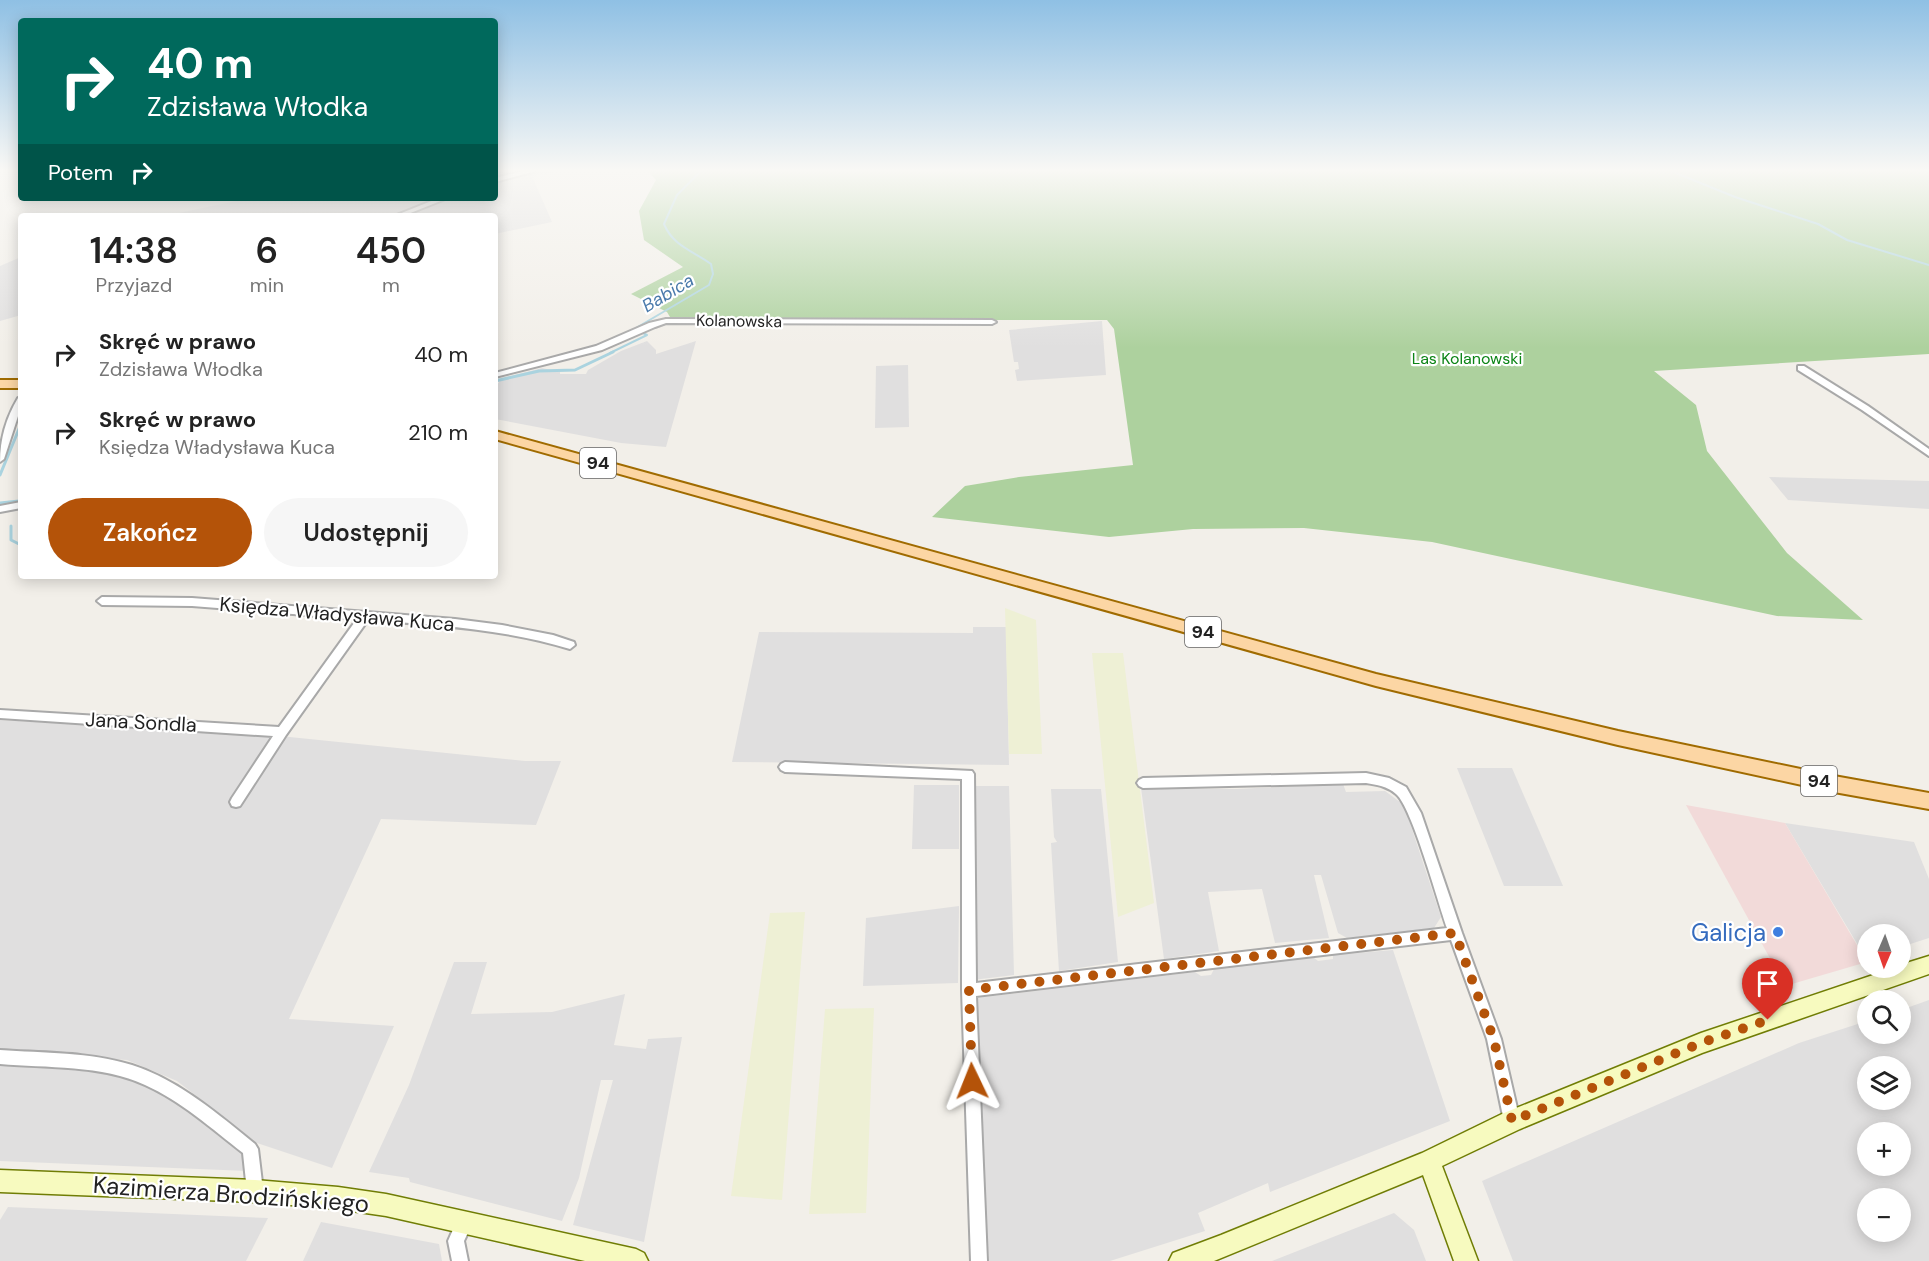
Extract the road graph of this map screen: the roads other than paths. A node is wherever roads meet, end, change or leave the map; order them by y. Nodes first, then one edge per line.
1 (992, 322) dead end
2 (1801, 368) dead end
3 (498, 374) edge
4 (0, 384) edge
5 (18, 384) edge
6 (18, 405) edge
7 (498, 436) edge
8 (1929, 453) edge
9 (0, 459) edge
10 (18, 506) edge
11 (0, 509) edge
12 (102, 601) dead end
13 (364, 616) junction
14 (570, 645) dead end
15 (0, 714) edge
16 (282, 732) junction
17 (1710, 756) junction
18 (784, 767) dead end
19 (1143, 783) dead end
20 (1929, 791) edge
21 (237, 801) dead end
22 (1929, 801) edge
23 (1455, 933) junction
24 (1929, 965) edge
25 (969, 990) junction
26 (0, 1057) edge
27 (1512, 1121) junction
28 (1429, 1161) junction
29 (2, 1183) edge
30 (255, 1191) junction
31 (465, 1222) junction
32 (460, 1261) edge
33 (636, 1261) edge
34 (979, 1261) edge
35 (1181, 1261) edge
36 (1466, 1261) edge

1 - 3 street, Kolanowska
2 - 8 street
4 - 5 main road
6 - 9 street
7 - 17 main road, 94
10 - 11 street
12 - 13 street, Księdza Władysława Kuca
13 - 14 street, Księdza Władysława Kuca
13 - 16 street
15 - 16 street, Jana Sondla
16 - 21 street
17 - 20 main road, 94
17 - 22 main road, 94
18 - 25 street
19 - 23 street
23 - 25 street
23 - 27 street
24 - 27 main road
25 - 34 street
26 - 30 street
27 - 28 main road
28 - 35 main road
28 - 36 main road
29 - 30 main road, Kazimierza Brodzińskiego
30 - 31 main road, Kazimierza Brodzińskiego
31 - 32 street
31 - 33 main road, Kazimierza Brodzińskiego

